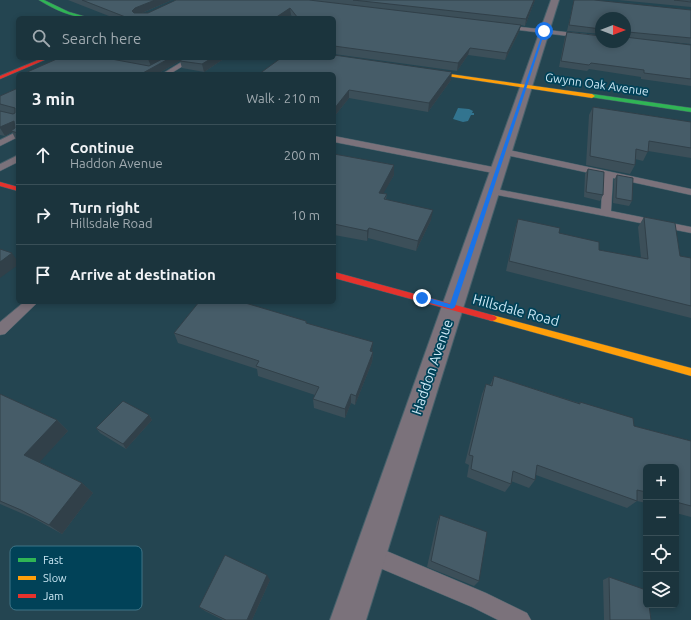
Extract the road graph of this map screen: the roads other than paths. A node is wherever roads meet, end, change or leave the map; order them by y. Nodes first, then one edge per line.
1 (41, 0) edge
2 (555, 0) edge
3 (80, 16) edge
4 (494, 26) edge
5 (544, 31) junction
6 (595, 37) edge
7 (42, 60) edge
8 (189, 60) edge
9 (412, 66) edge
10 (168, 72) edge
11 (0, 78) edge
12 (527, 83) junction
13 (691, 104) edge
14 (691, 110) edge
15 (16, 135) edge
16 (336, 139) edge
17 (0, 143) edge
18 (16, 159) edge
19 (0, 168) edge
20 (498, 171) junction
21 (608, 174) junction
22 (0, 184) edge
23 (16, 188) edge
24 (691, 192) edge
25 (606, 214) junction
26 (691, 230) edge
27 (336, 276) edge
28 (30, 304) edge
29 (452, 307) junction
30 (0, 330) edge
31 (691, 372) edge
32 (370, 554) junction
33 (348, 620) edge
34 (520, 620) edge

1 - 3 street
2 - 5 street, Haddon Avenue
4 - 5 lane
5 - 6 lane
5 - 12 street, Haddon Avenue
7 - 11 street
8 - 10 lane
9 - 12 street, Gwynn Oak Avenue
12 - 13 street, Gwynn Oak Avenue
12 - 14 street, Gwynn Oak Avenue
12 - 20 street, Haddon Avenue
15 - 17 lane
16 - 20 lane
18 - 19 lane
20 - 21 lane
20 - 25 lane
20 - 29 street, Haddon Avenue
21 - 24 lane
21 - 25 lane
22 - 23 street
25 - 26 lane
27 - 29 street, Hillsdale Road
28 - 30 lane
29 - 31 street, Hillsdale Road
29 - 32 street, Haddon Avenue
32 - 33 street, Haddon Avenue
32 - 34 lane

